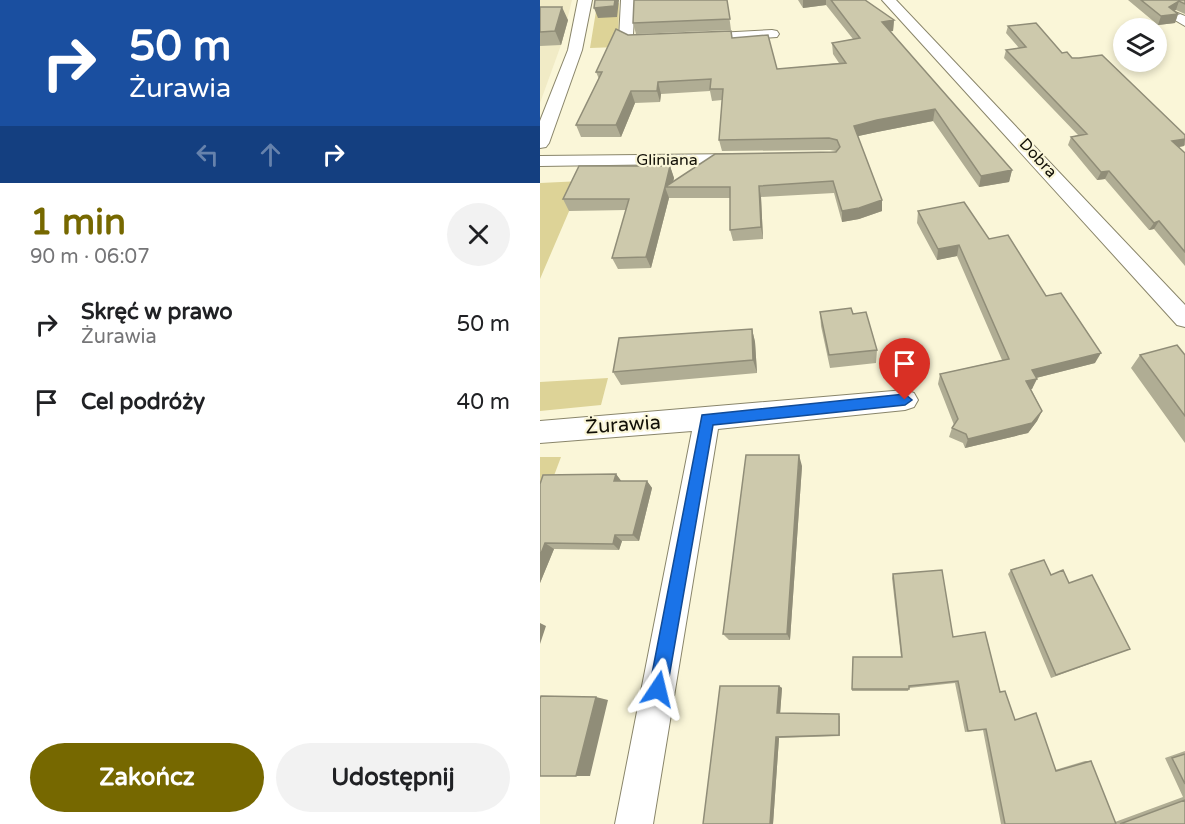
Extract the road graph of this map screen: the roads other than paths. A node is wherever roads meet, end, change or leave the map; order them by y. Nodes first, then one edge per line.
1 (585, 0) edge
2 (628, 0) edge
3 (889, 0) edge
4 (772, 34) dead end
5 (540, 143) edge
6 (758, 159) edge
7 (540, 161) edge
8 (1185, 319) edge
9 (905, 400) dead end
10 (707, 419) junction
11 (540, 432) edge
12 (634, 824) edge

1 - 5 street
2 - 4 street
3 - 8 street, Dobra
6 - 7 street, Gliniana
9 - 10 street, Żurawia
10 - 11 street, Żurawia
10 - 12 street

